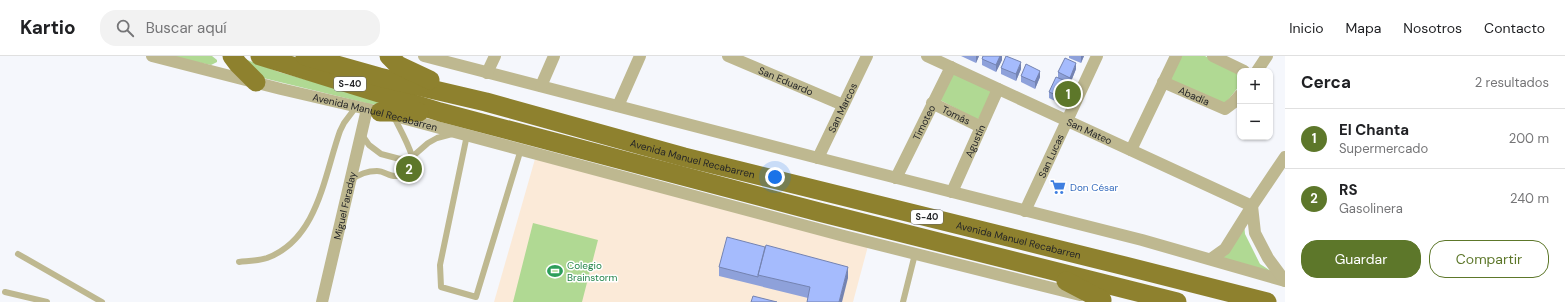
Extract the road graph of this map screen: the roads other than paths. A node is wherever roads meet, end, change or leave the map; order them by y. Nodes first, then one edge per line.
1 (152, 56) edge
2 (260, 56) edge
3 (306, 56) edge
4 (389, 56) edge
5 (424, 56) edge
6 (495, 56) edge
7 (554, 56) edge
8 (640, 56) edge
9 (728, 56) edge
10 (866, 56) edge
11 (927, 56) edge
12 (1097, 56) edge
13 (1176, 56) edge
14 (1213, 56) edge
15 (1267, 56) edge
16 (233, 65) edge
17 (951, 67) junction
18 (1238, 68) edge
19 (1259, 68) edge
20 (487, 73) junction
21 (256, 82) joint
22 (1163, 82) junction
23 (540, 86) junction
24 (998, 89) junction
25 (1237, 98) edge
26 (486, 102) junction
27 (932, 103) junction
28 (348, 104) junction
29 (843, 105) junction
30 (618, 106) junction
31 (380, 112) junction
32 (440, 112) junction
33 (1067, 120) junction
34 (981, 127) junction
35 (361, 134) junction
36 (462, 134) junction
37 (521, 148) junction
38 (1131, 150) junction
39 (412, 157) junction
40 (1285, 157) edge
41 (818, 158) junction
42 (896, 178) junction
43 (350, 181) junction
44 (952, 192) junction
45 (1252, 206) junction
46 (1025, 211) junction
47 (18, 254) dead end
48 (915, 254) junction
49 (1212, 259) junction
50 (239, 262) dead end
51 (1040, 267) junction
52 (1285, 281) edge
53 (5, 292) dead end
54 (1104, 301) edge
55 (47, 302) edge
56 (102, 302) edge
57 (322, 302) edge
58 (903, 302) edge
59 (1177, 302) edge
60 (1266, 302) edge

1 - 16 street
2 - 32 main road, Avenida Manuel Recabarren / S-40
3 - 26 main road, Avenida Manuel Recabarren / S-40
4 - 26 main road
5 - 20 street
6 - 20 street
7 - 23 street
8 - 30 street
9 - 29 street, San Eduardo
10 - 29 street, San Marcos
11 - 17 street, San Mateo
12 - 33 street, San Lucas
13 - 22 street
14 - 18 street
15 - 19 street
16 - 21 main road
17 - 24 street, San Mateo
17 - 27 street, Timoteo
20 - 23 street
21 - 28 street, Avenida Manuel Recabarren
22 - 25 street, Abadía
22 - 38 street
23 - 30 street
24 - 33 street, San Mateo
24 - 34 street, Agustín
26 - 60 main road, Avenida Manuel Recabarren / S-40
27 - 34 street, Tomás
27 - 42 street, Timoteo
28 - 31 street, Avenida Manuel Recabarren
28 - 50 lane
29 - 41 street, San Marcos
30 - 41 street
31 - 32 main road
31 - 35 street, Miguel Faraday
31 - 36 street, Avenida Manuel Recabarren
31 - 39 lane
32 - 51 main road, Avenida Manuel Recabarren / S-40
33 - 38 street, San Mateo
33 - 46 street, San Lucas
34 - 44 street, Agustín
35 - 39 lane
35 - 43 street, Miguel Faraday
36 - 37 street, Avenida Manuel Recabarren
36 - 37 lane
36 - 39 lane
37 - 48 street, Avenida Manuel Recabarren
38 - 45 street, San Mateo
39 - 43 lane
40 - 45 street
41 - 42 street
42 - 44 street
43 - 57 street, Miguel Faraday
44 - 46 street
45 - 49 street
45 - 52 street
46 - 49 street
47 - 56 lane
48 - 54 street, Avenida Manuel Recabarren
48 - 58 lane
49 - 52 street
51 - 54 main road
51 - 59 main road, Avenida Manuel Recabarren / S-40
53 - 55 lane

